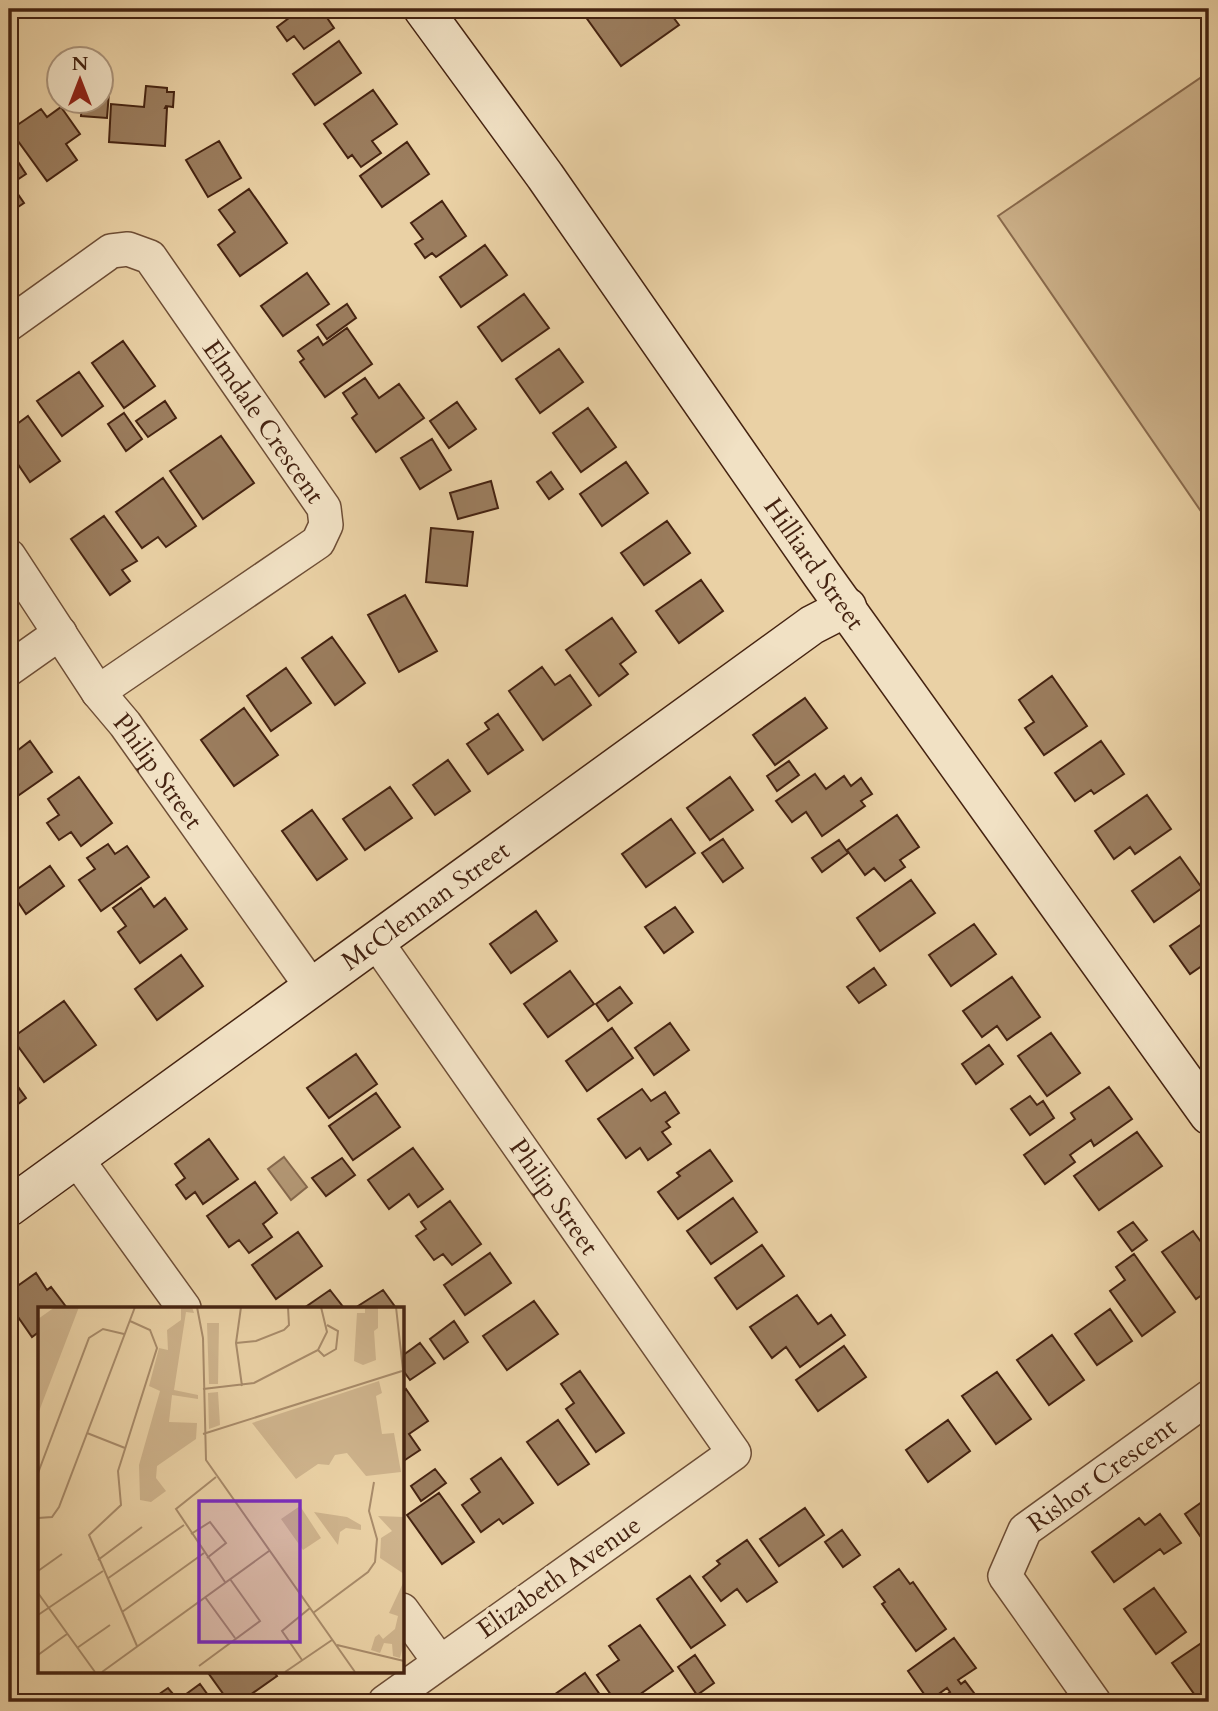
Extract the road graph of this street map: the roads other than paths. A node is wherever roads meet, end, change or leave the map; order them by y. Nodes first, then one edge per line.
1 (423, 9) edge
2 (9, 324) edge
3 (9, 556) edge
4 (846, 607) junction
5 (60, 632) junction
6 (9, 669) edge
7 (98, 692) junction
8 (375, 940) junction
9 (311, 986) junction
10 (1209, 1115) edge
11 (76, 1158) junction
12 (9, 1207) edge
13 (183, 1307) edge
14 (1209, 1397) edge
15 (734, 1453) joint
16 (404, 1613) edge
17 (439, 1661) junction
18 (385, 1702) edge
19 (1094, 1702) edge

1 - 4 street, Hilliard Street
2 - 7 street, Elmdale Crescent
3 - 5 street, Philip Street
4 - 8 street, McClennan Street
4 - 10 street, Hilliard Street
5 - 6 street
5 - 7 street, Philip Street
7 - 9 street, Philip Street
8 - 9 street, McClennan Street
8 - 15 street, Philip Street
9 - 11 street, McClennan Street
11 - 12 street, McClennan Street
11 - 13 street
14 - 19 street, Rishor Crescent
15 - 17 street, Elizabeth Avenue
16 - 17 street
17 - 18 street, Elizabeth Avenue

